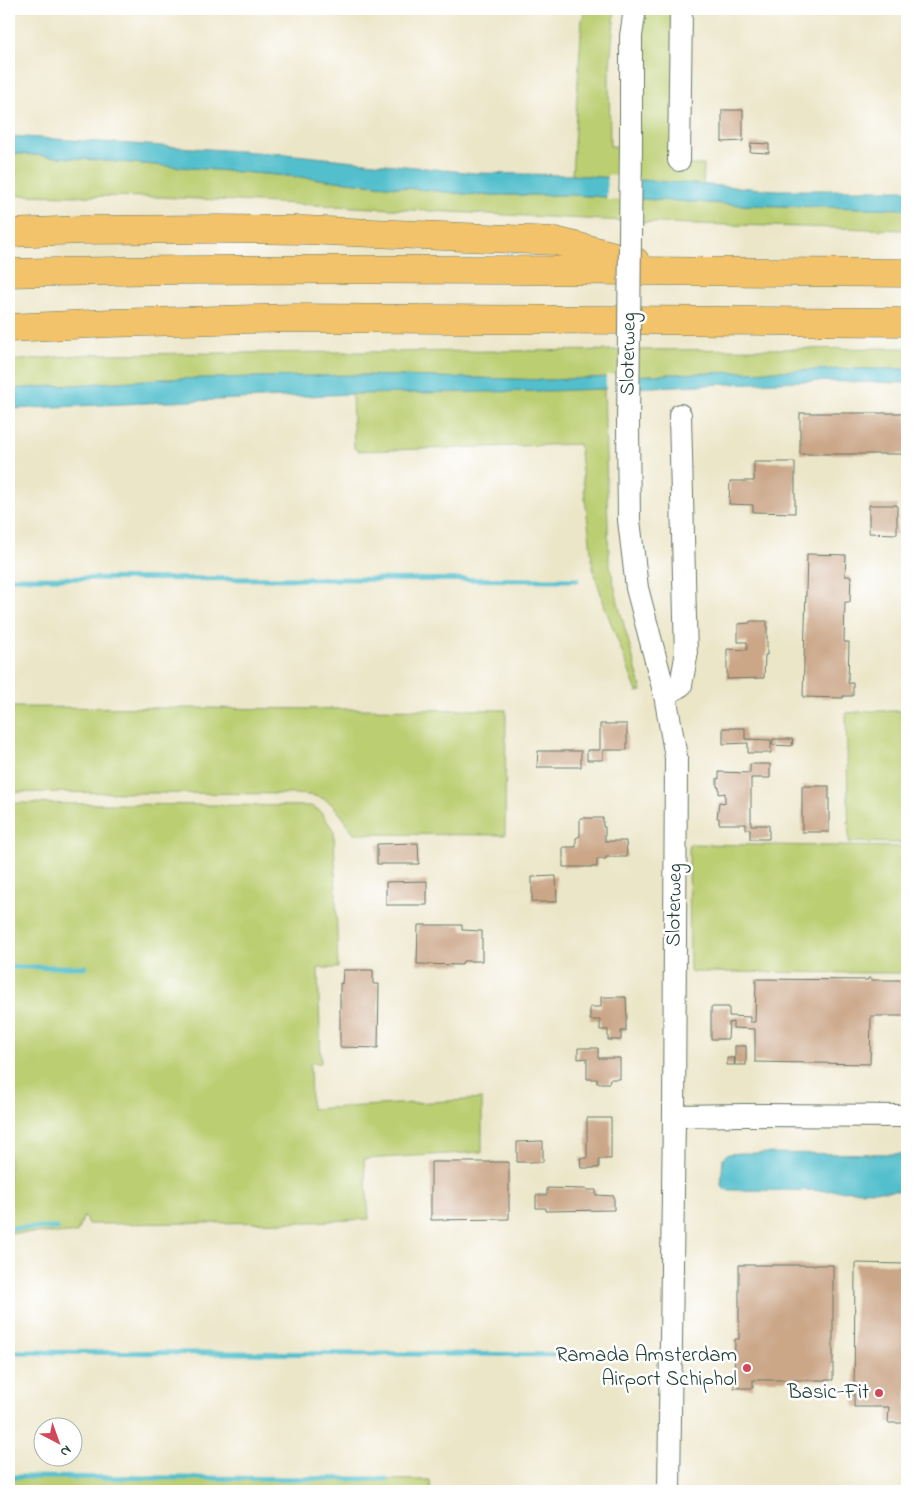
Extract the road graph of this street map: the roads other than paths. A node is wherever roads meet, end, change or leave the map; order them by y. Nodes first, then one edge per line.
1 (635, 9) edge
2 (682, 9) edge
3 (679, 160) dead end
4 (9, 234) edge
5 (678, 272) junction
6 (9, 273) edge
7 (907, 273) edge
8 (907, 322) edge
9 (9, 328) edge
10 (680, 415) dead end
11 (665, 695) junction
12 (674, 1116) junction
13 (907, 1116) edge
14 (669, 1491) edge

1 - 11 street, Sloterweg, bridge
2 - 3 street
4 - 5 highway
5 - 6 highway
5 - 7 highway
8 - 9 highway
10 - 11 street
11 - 12 street, Sloterweg
12 - 13 street
12 - 14 street, Sloterweg

